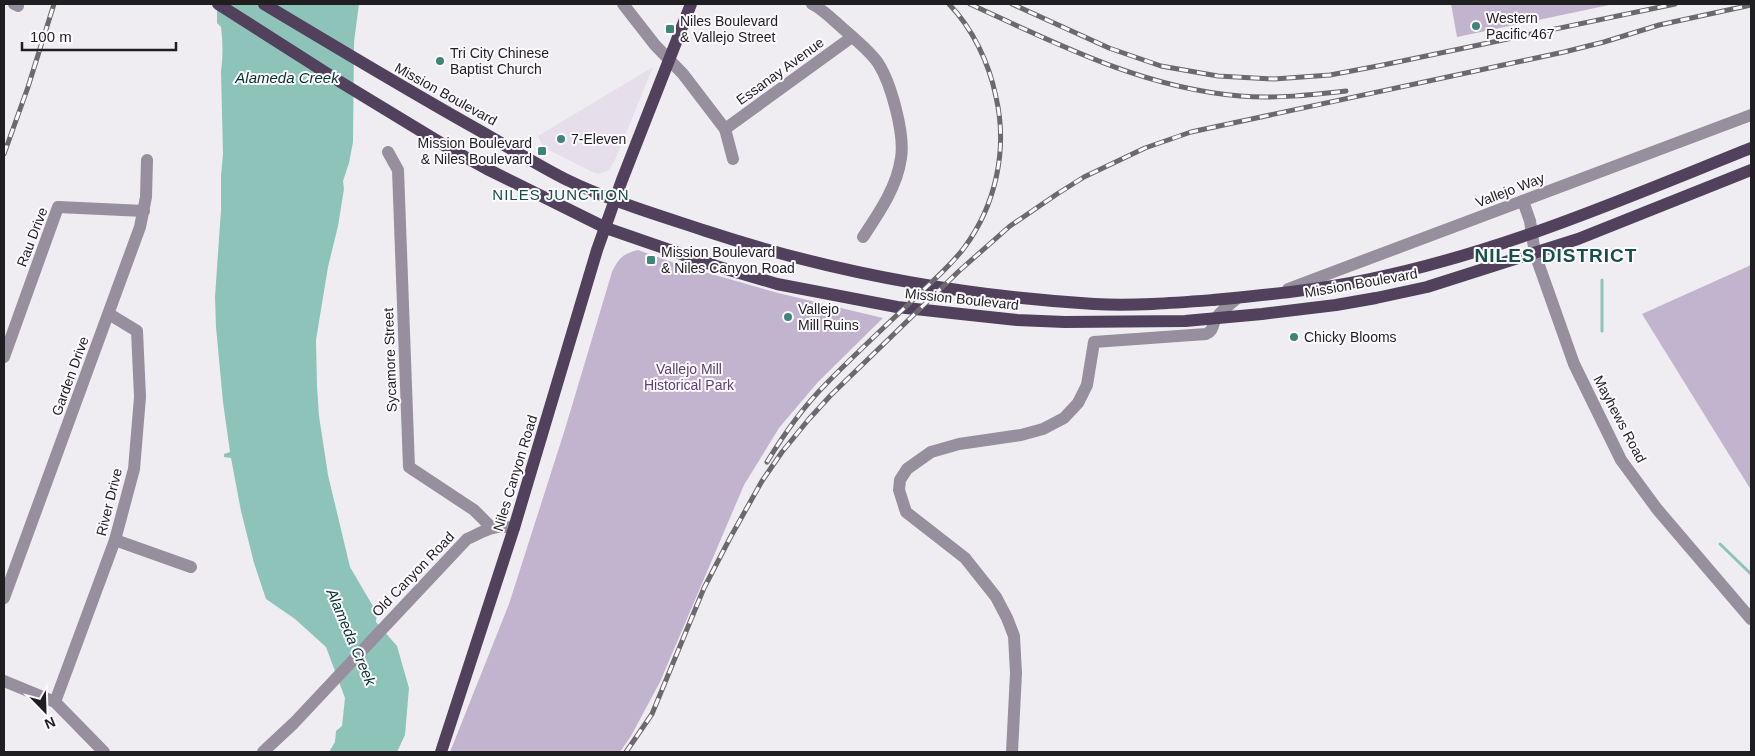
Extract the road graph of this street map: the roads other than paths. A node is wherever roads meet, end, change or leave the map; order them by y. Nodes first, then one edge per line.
1 (218, 4) edge
2 (264, 4) edge
3 (623, 4) edge
4 (692, 4) edge
5 (812, 4) edge
6 (852, 37) junction
7 (669, 59) junction
8 (1751, 115) edge
9 (725, 129) junction
10 (1751, 148) edge
11 (388, 152) dead end
12 (733, 159) dead end
13 (147, 160) dead end
14 (1751, 170) edge
15 (615, 201) junction
16 (1522, 201) junction
17 (144, 210) junction
18 (606, 228) junction
19 (1532, 234) junction
20 (863, 237) dead end
21 (1535, 254) junction
22 (1333, 285) junction
23 (1279, 293) junction
24 (1237, 298) junction
25 (1336, 305) junction
26 (109, 314) junction
27 (1216, 319) junction
28 (4, 357) edge
29 (491, 527) junction
30 (514, 528) junction
31 (115, 540) junction
32 (191, 567) dead end
33 (4, 598) edge
34 (1751, 619) edge
35 (4, 681) edge
36 (55, 702) junction
37 (104, 752) edge
38 (263, 752) edge
39 (441, 752) edge
40 (1012, 752) edge

1 - 18 main road, Mission Boulevard
2 - 15 main road, Mission Boulevard
3 - 7 street
4 - 7 main road, Niles Canyon Road
5 - 6 street
6 - 9 street, Essanay Avenue
6 - 20 street
7 - 9 street
7 - 15 main road, Niles Canyon Road
8 - 16 street, Vallejo Way
9 - 12 street
10 - 19 main road, Mission Boulevard
11 - 29 street, Sycamore Street
13 - 17 street, Garden Drive
14 - 21 main road, Mission Boulevard
15 - 18 main road, Niles Canyon Road
15 - 24 main road, Mission Boulevard
16 - 19 street, Mayhews Road
16 - 23 street, Vallejo Way
17 - 26 street, Garden Drive
17 - 28 street, Rau Drive
18 - 27 main road, Mission Boulevard
18 - 30 main road, Niles Canyon Road
19 - 21 street, Mayhews Road
19 - 22 main road, Mission Boulevard
21 - 25 main road, Mission Boulevard
21 - 34 street, Mayhews Road
22 - 23 main road, Mission Boulevard
22 - 25 main road
23 - 24 main road, Mission Boulevard
24 - 27 street
25 - 27 main road, Mission Boulevard
26 - 31 street, River Drive
26 - 33 street, Garden Drive
27 - 40 street
29 - 30 street
29 - 38 street, Old Canyon Road
30 - 39 main road, Niles Canyon Road
31 - 32 street
31 - 36 street, River Drive
35 - 36 street
36 - 37 street

